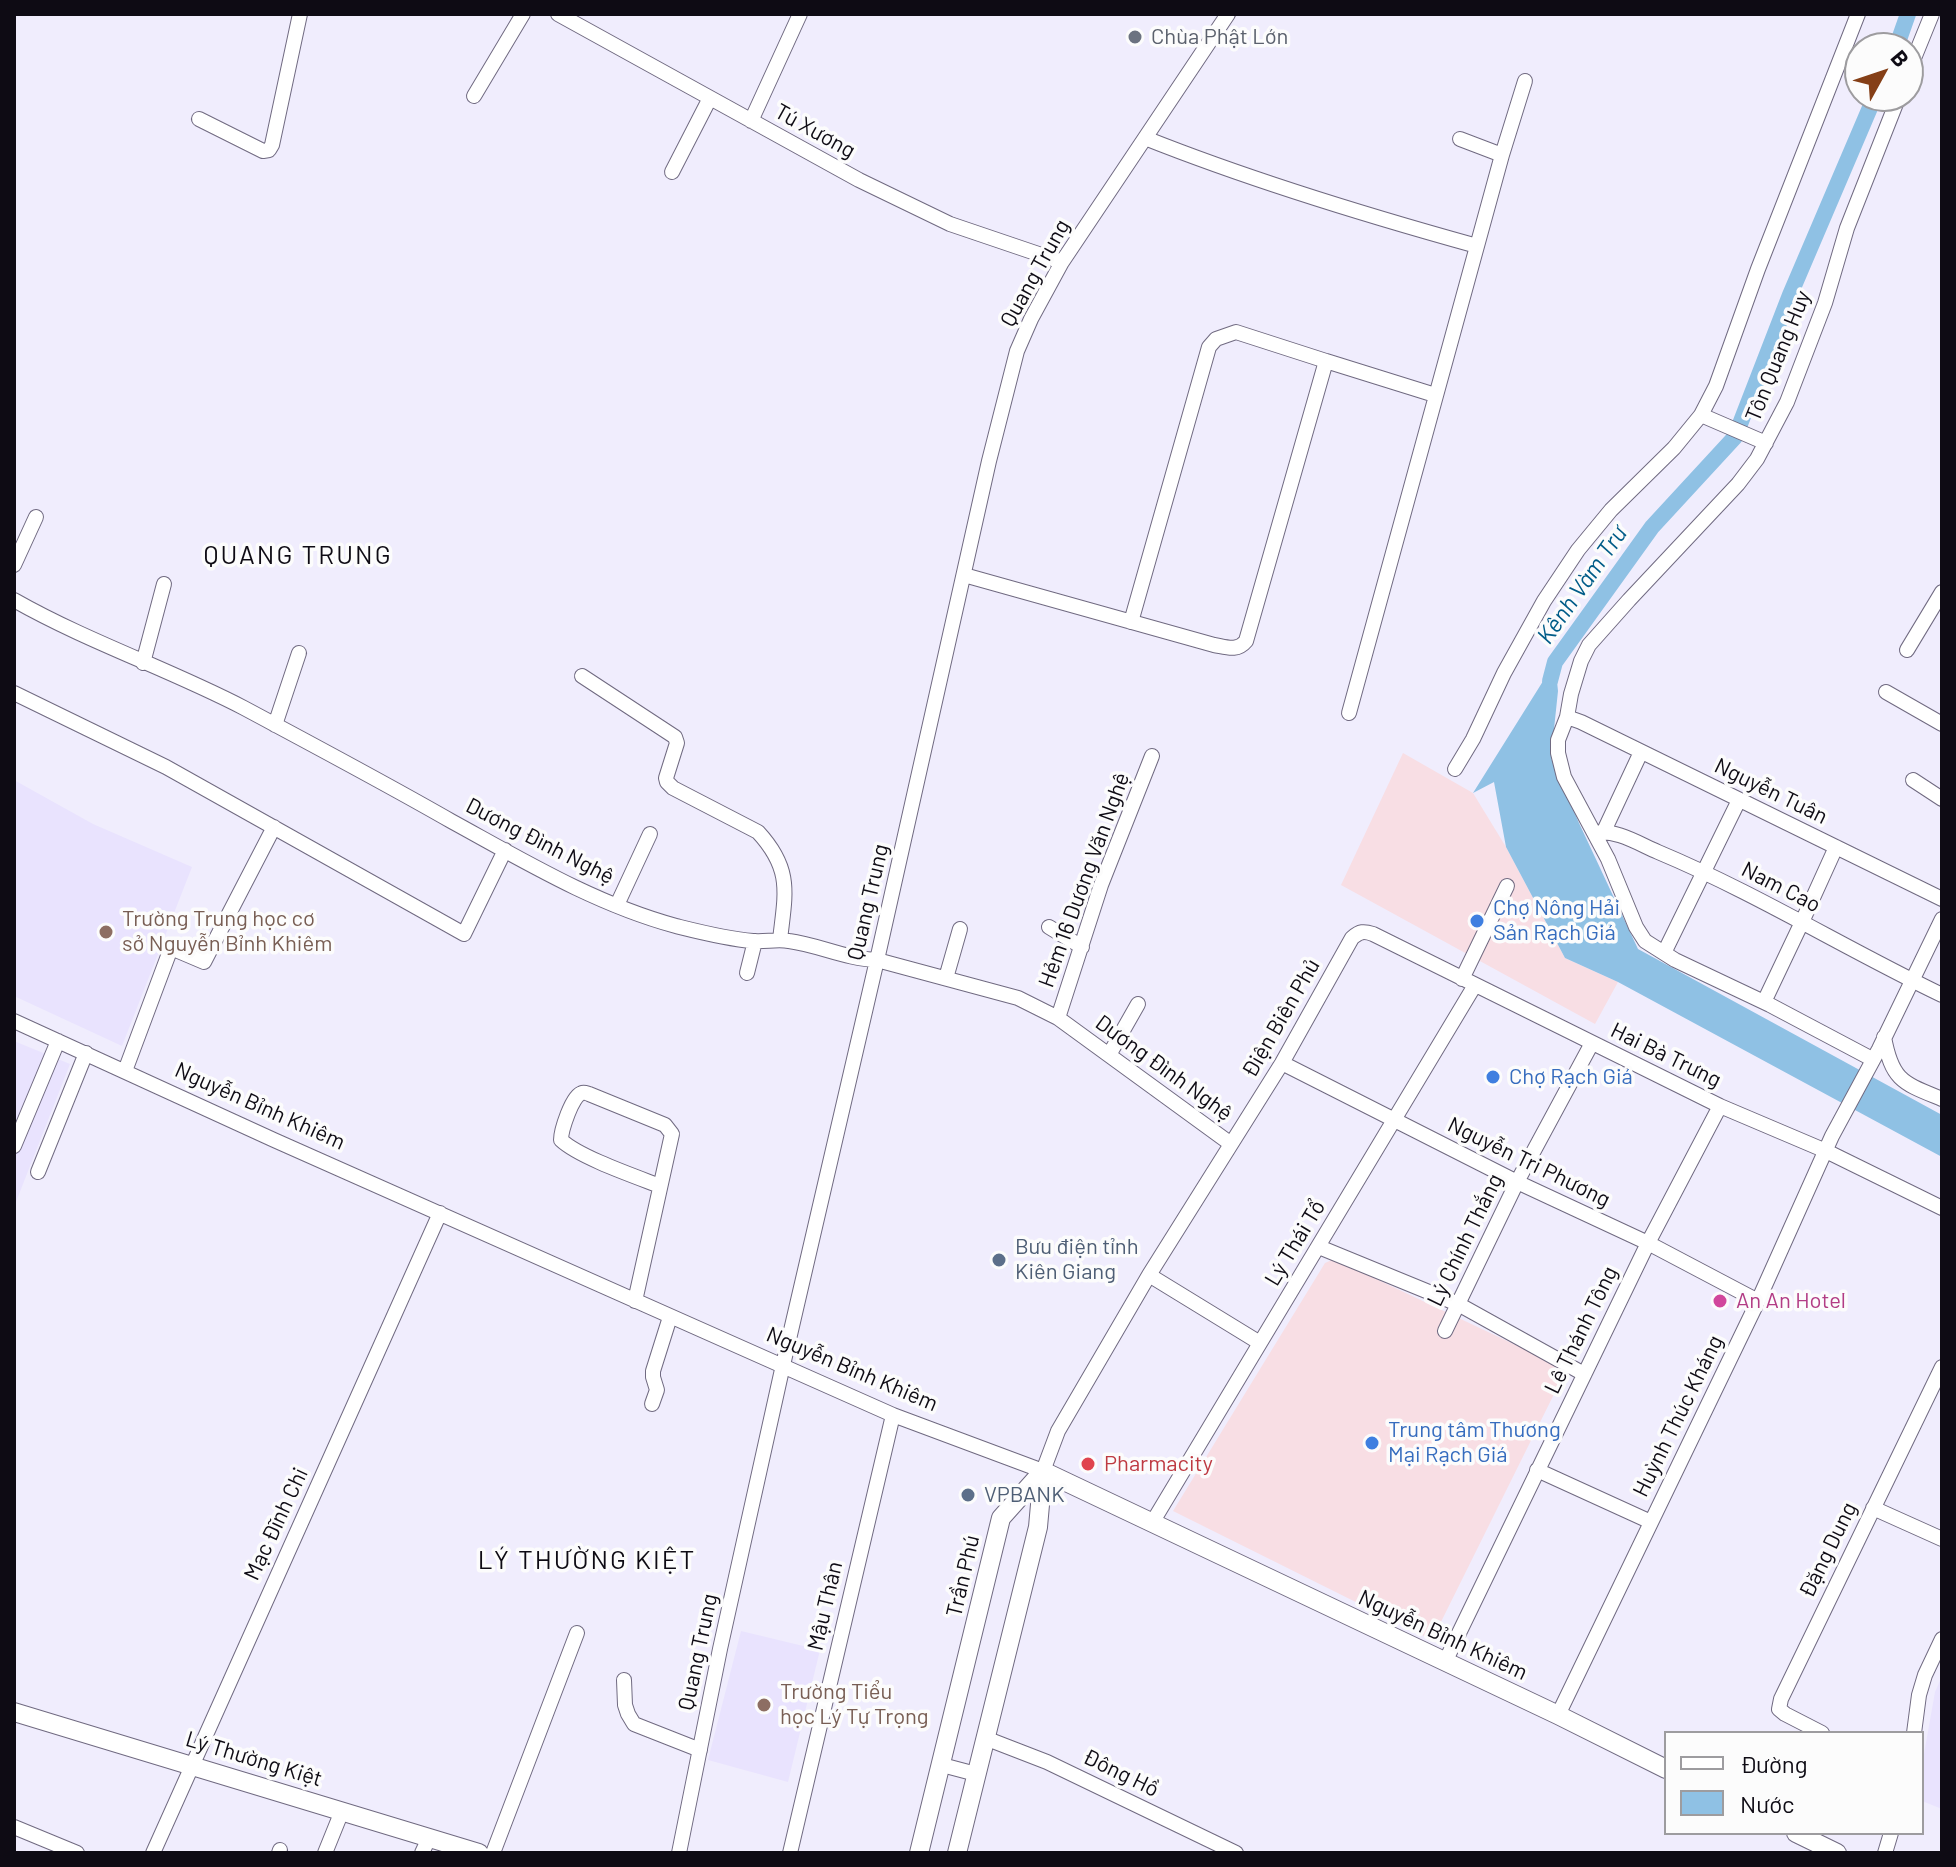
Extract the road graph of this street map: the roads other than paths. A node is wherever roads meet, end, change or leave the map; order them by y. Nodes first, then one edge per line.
1 (300, 14) edge
2 (523, 14) edge
3 (558, 14) edge
4 (800, 14) edge
5 (1228, 14) edge
6 (1858, 14) edge
7 (1932, 14) edge
8 (1924, 34) edge
9 (1525, 81) dead end
10 (474, 96) dead end
11 (710, 98) junction
12 (1893, 112) edge
13 (199, 119) dead end
14 (751, 121) junction
15 (1145, 138) junction
16 (1460, 139) dead end
17 (1502, 155) junction
18 (672, 172) dead end
19 (1477, 246) junction
20 (1062, 262) junction
21 (1326, 361) junction
22 (1435, 395) junction
23 (1701, 415) junction
24 (1766, 443) junction
25 (36, 517) dead end
26 (14, 565) edge
27 (964, 575) junction
28 (164, 584) dead end
29 (1942, 592) edge
30 (14, 600) edge
31 (1131, 622) junction
32 (1907, 650) dead end
33 (299, 653) dead end
34 (143, 663) junction
35 (582, 676) dead end
36 (1886, 692) dead end
37 (14, 693) edge
38 (1349, 713) dead end
39 (1574, 720) junction
40 (1942, 724) edge
41 (275, 725) junction
42 (1641, 752) junction
43 (1152, 756) dead end
44 (1455, 769) dead end
45 (1913, 780) dead end
46 (1942, 799) edge
47 (1739, 800) junction
48 (274, 827) junction
49 (1600, 832) junction
50 (650, 834) dead end
51 (1836, 847) junction
52 (505, 850) junction
53 (1703, 873) junction
54 (1507, 886) dead end
55 (1942, 899) edge
56 (617, 905) junction
57 (1942, 919) edge
58 (1802, 922) junction
59 (1049, 927) dead end
60 (960, 929) dead end
61 (1373, 934) joint
62 (780, 940) junction
63 (755, 941) junction
64 (1082, 947) junction
65 (1664, 953) junction
66 (877, 960) junction
67 (747, 973) dead end
68 (946, 978) junction
69 (1913, 980) junction
70 (1468, 982) junction
71 (1942, 995) edge
72 (1764, 1002) junction
73 (1138, 1004) dead end
74 (1058, 1018) junction
75 (14, 1021) edge
76 (1884, 1037) junction
77 (58, 1041) junction
78 (1592, 1043) junction
79 (86, 1053) junction
80 (1109, 1055) junction
81 (1282, 1063) junction
82 (1869, 1065) junction
83 (125, 1071) junction
84 (1942, 1099) edge
85 (1720, 1106) junction
86 (1393, 1119) junction
87 (1231, 1144) junction
88 (14, 1146) edge
89 (1826, 1151) junction
90 (38, 1172) dead end
91 (1517, 1182) junction
92 (660, 1186) junction
93 (1942, 1208) edge
94 (440, 1213) junction
95 (1648, 1243) junction
96 (1319, 1247) junction
97 (1149, 1275) junction
98 (635, 1301) junction
99 (1758, 1301) junction
100 (1458, 1304) junction
101 (670, 1317) junction
102 (1445, 1331) dead end
103 (1260, 1343) junction
104 (783, 1365) junction
105 (1942, 1367) edge
106 (1584, 1374) junction
107 (652, 1404) dead end
108 (893, 1415) junction
109 (1537, 1470) junction
110 (1043, 1471) junction
111 (1873, 1508) junction
112 (1651, 1522) junction
113 (1152, 1523) junction
114 (1942, 1539) edge
115 (577, 1633) dead end
116 (1942, 1639) edge
117 (1445, 1662) junction
118 (624, 1680) dead end
119 (14, 1712) edge
120 (1558, 1715) junction
121 (1818, 1731) edge
122 (1914, 1731) edge
123 (985, 1738) junction
124 (700, 1750) junction
125 (191, 1765) junction
126 (942, 1765) junction
127 (1664, 1768) edge
128 (976, 1774) junction
129 (342, 1811) junction
130 (14, 1827) edge
131 (1800, 1835) edge
132 (426, 1845) edge
133 (77, 1853) edge
134 (153, 1853) edge
135 (325, 1853) edge
136 (479, 1853) edge
137 (493, 1853) edge
138 (679, 1853) edge
139 (790, 1853) edge
140 (919, 1853) edge
141 (957, 1853) edge
142 (1236, 1853) edge
143 (1837, 1853) edge

1 - 13 street
2 - 10 street
3 - 11 street, Tú Xương
4 - 14 street
5 - 15 street, Quang Trung
6 - 23 street
7 - 8 street
9 - 17 street
11 - 14 street, Tú Xương
11 - 18 street
12 - 24 street, Tôn Quang Huy
14 - 20 street, Tú Xương
15 - 19 street
15 - 20 street, Quang Trung
16 - 17 street
17 - 19 street
19 - 22 street
20 - 27 street, Quang Trung
21 - 22 street
21 - 31 street
21 - 31 street
22 - 38 street
23 - 24 street
23 - 44 street
24 - 39 street, Tôn Quang Huy
25 - 26 street
27 - 31 street
27 - 66 street, Quang Trung
28 - 34 street
29 - 32 street
30 - 34 street, Dương Đình Nghệ
33 - 41 street
34 - 41 street, Dương Đình Nghệ
35 - 62 street
36 - 40 street
37 - 48 street
39 - 42 street, Nguyễn Tuân
39 - 49 street, Tôn Quang Huy
41 - 52 street, Dương Đình Nghệ
42 - 47 street, Nguyễn Tuân
42 - 49 street
43 - 64 street, Hẻm 16 Dương Văn Nghệ
45 - 46 street
47 - 51 street, Nguyễn Tuân
47 - 53 street
48 - 52 street
48 - 83 street
49 - 53 street, Nam Cao
49 - 65 street, Tôn Quang Huy
50 - 56 street
51 - 55 street, Nguyễn Tuân
51 - 58 street
52 - 56 street, Dương Đình Nghệ
53 - 58 street, Nam Cao
53 - 65 street
54 - 70 street, Lý Thái Tổ
56 - 63 street, Dương Đình Nghệ
57 - 69 street, Huỳnh Thúc Kháng
58 - 69 street, Nam Cao
58 - 72 street
59 - 64 street
60 - 68 street
61 - 70 street, Hai Bà Trưng
61 - 81 street, Điện Biên Phủ
62 - 63 street, Dương Đình Nghệ
62 - 66 street, Dương Đình Nghệ
63 - 67 street
64 - 74 street, Hẻm 16 Dương Văn Nghệ
65 - 72 street, Tôn Quang Huy
66 - 68 street, Dương Đình Nghệ
66 - 104 street, Quang Trung
68 - 74 street, Dương Đình Nghệ
69 - 71 street, Nam Cao
69 - 76 street, Huỳnh Thúc Kháng
70 - 78 street, Hai Bà Trưng
70 - 86 street, Lý Thái Tổ
72 - 82 street, Tôn Quang Huy
73 - 80 street
74 - 80 street, Dương Đình Nghệ
75 - 77 street, Nguyễn Bỉnh Khiêm
76 - 82 street, Huỳnh Thúc Kháng
76 - 84 street
77 - 79 street, Nguyễn Bỉnh Khiêm
77 - 88 street
78 - 85 street, Hai Bà Trưng
78 - 91 street, Lý Chính Thắng
79 - 83 street, Nguyễn Bỉnh Khiêm
79 - 90 street
80 - 87 street, Dương Đình Nghệ
81 - 86 street, Nguyễn Tri Phương
81 - 87 street, Điện Biên Phủ
82 - 89 street, Huỳnh Thúc Kháng
83 - 94 street, Nguyễn Bỉnh Khiêm
85 - 89 street, Hai Bà Trưng
85 - 95 street, Lê Thánh Tông
86 - 91 street, Nguyễn Tri Phương
86 - 96 street, Lý Thái Tổ
87 - 97 street, Điện Biên Phủ
89 - 93 street, Hai Bà Trưng
89 - 99 street, Huỳnh Thúc Kháng
91 - 95 street, Nguyễn Tri Phương
91 - 100 street, Lý Chính Thắng
92 - 92 street
92 - 98 street
94 - 98 street, Nguyễn Bỉnh Khiêm
94 - 125 street, Mạc Đĩnh Chi
95 - 99 street, Nguyễn Tri Phương
95 - 106 street, Lê Thánh Tông
96 - 100 street
96 - 103 street, Lý Thái Tổ
97 - 103 street
97 - 110 street, Điện Biên Phủ
98 - 101 street, Nguyễn Bỉnh Khiêm
99 - 112 street, Huỳnh Thúc Kháng
100 - 102 street, Lý Chính Thắng
100 - 106 street
101 - 104 street, Nguyễn Bỉnh Khiêm
101 - 107 street
103 - 113 street, Lý Thái Tổ
104 - 108 street, Nguyễn Bỉnh Khiêm
104 - 124 street, Quang Trung
105 - 111 street, Đặng Dung
106 - 109 street, Lê Thánh Tông
108 - 110 street, Nguyễn Bỉnh Khiêm
108 - 139 street, Mậu Thân
109 - 112 street
109 - 117 street, Lê Thánh Tông
110 - 113 main road, Nguyễn Bỉnh Khiêm
110 - 123 main road
110 - 126 main road, Trần Phú
111 - 114 street
111 - 121 street, Đặng Dung
112 - 120 street, Huỳnh Thúc Kháng
113 - 117 main road, Nguyễn Bỉnh Khiêm
115 - 137 street
116 - 122 street
117 - 120 main road, Nguyễn Bỉnh Khiêm
118 - 124 street
119 - 125 main road, Lý Thường Kiệt
120 - 127 main road, Nguyễn Bỉnh Khiêm
123 - 128 main road
123 - 142 street, Đông Hồ
124 - 138 street, Quang Trung
125 - 129 main road, Lý Thường Kiệt
125 - 134 street, Mạc Đĩnh Chi
126 - 128 street
126 - 140 main road, Trần Phú
128 - 141 main road
129 - 132 main road, Lý Thường Kiệt
129 - 135 street
130 - 133 street
131 - 143 main road
132 - 136 main road, Lý Thường Kiệt

